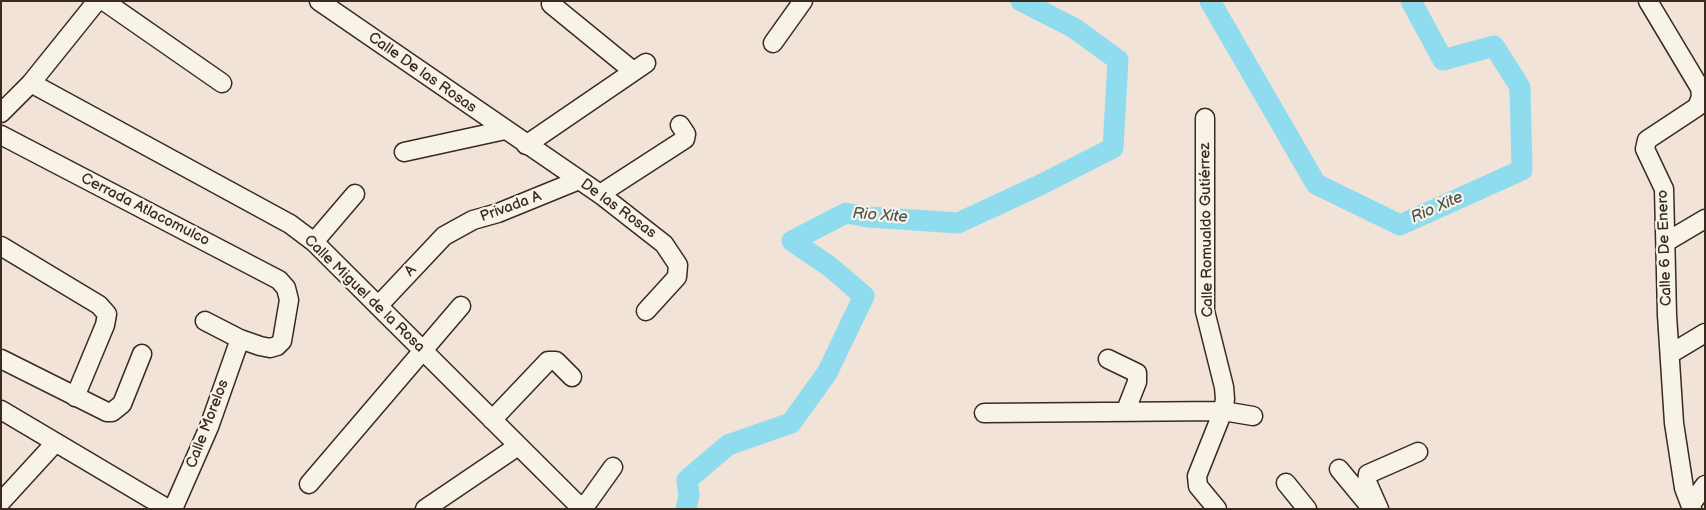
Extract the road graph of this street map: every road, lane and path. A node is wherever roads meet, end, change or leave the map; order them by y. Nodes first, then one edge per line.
1 (97, 1) edge
2 (104, 1) edge
3 (319, 1) edge
4 (803, 1) edge
5 (1648, 1) edge
6 (551, 4) dead end
7 (773, 44) dead end
8 (31, 83) junction
9 (222, 83) dead end
10 (1, 113) edge
11 (1206, 118) dead end
12 (680, 125) dead end
13 (505, 130) junction
14 (1, 135) edge
15 (526, 145) junction
16 (404, 152) dead end
17 (579, 180) junction
18 (354, 194) dead end
19 (600, 194) junction
20 (1705, 219) edge
21 (444, 236) joint
22 (314, 242) junction
23 (1666, 242) junction
24 (1, 246) edge
25 (378, 306) junction
26 (461, 306) dead end
27 (646, 311) dead end
28 (205, 321) dead end
29 (1705, 333) edge
30 (240, 339) junction
31 (422, 350) junction
32 (142, 354) dead end
33 (1670, 354) junction
34 (1, 359) edge
35 (1108, 359) dead end
36 (572, 376) dead end
37 (75, 397) junction
38 (1, 410) edge
39 (1126, 410) junction
40 (1223, 411) junction
41 (984, 412) dead end
42 (1252, 416) dead end
43 (492, 420) junction
44 (54, 443) junction
45 (518, 446) junction
46 (1418, 452) dead end
47 (613, 467) dead end
48 (1338, 469) dead end
49 (1286, 483) dead end
50 (309, 484) dead end
51 (1705, 485) edge
52 (1, 502) edge
53 (1692, 506) edge
54 (168, 509) edge
55 (173, 509) edge
56 (425, 509) edge
57 (1217, 509) edge
58 (1307, 509) edge
59 (1373, 509) edge

1 - 8 street
2 - 9 street
3 - 13 street, Calle De las Rosas
4 - 7 street
5 - 23 street, Calle 6 De Enero
6 - 15 street
8 - 10 street
8 - 22 street, Calle Miguel de la Rosa
11 - 40 street, Calle Romualdo Gutiérrez
12 - 19 street
13 - 15 street, Calle De las Rosas
13 - 16 street
14 - 30 street, Cerrada Atlacomulco
15 - 17 street, De las Rosas
17 - 19 street, De las Rosas
17 - 21 street, Privada A
18 - 22 street
19 - 27 street, De las Rosas
20 - 23 street
21 - 25 street, A
22 - 25 street, Calle Miguel de la Rosa
23 - 33 street, Calle 6 De Enero
24 - 37 street
25 - 31 street, Calle Miguel de la Rosa
26 - 31 street
28 - 30 street
29 - 33 street
30 - 55 street, Calle Morelos
31 - 43 street, Calle Miguel de la Rosa
31 - 50 street
32 - 37 street
33 - 53 street, Calle 6 De Enero
34 - 37 street
35 - 39 street
36 - 43 street
38 - 44 street
39 - 40 street
39 - 41 street
40 - 42 street
40 - 57 street, Calle Romualdo Gutiérrez
43 - 45 street, Calle Miguel de la Rosa
44 - 52 street
44 - 54 street
45 - 47 street, Calle Miguel de la Rosa
45 - 56 street
46 - 59 street
48 - 59 street
49 - 58 street
51 - 53 street

